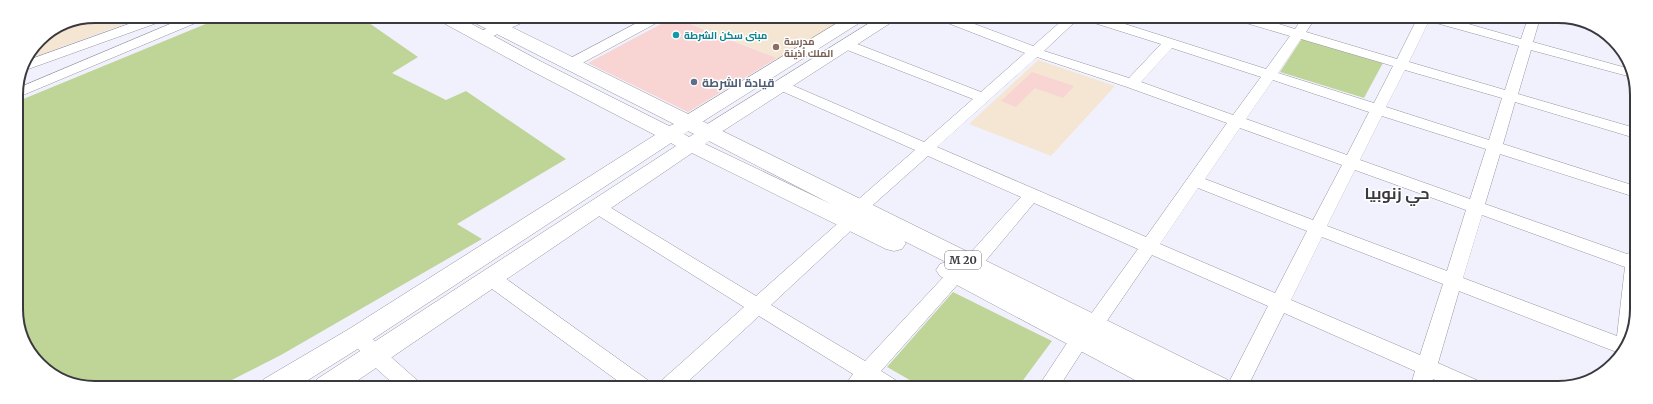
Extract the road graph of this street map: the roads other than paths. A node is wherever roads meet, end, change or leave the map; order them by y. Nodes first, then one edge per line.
1 (144, 23) edge
2 (183, 23) edge
3 (457, 23) edge
4 (488, 23) edge
5 (511, 23) edge
6 (646, 23) edge
7 (849, 23) edge
8 (880, 23) edge
9 (960, 23) edge
10 (1067, 23) edge
11 (1109, 23) edge
12 (1263, 23) edge
13 (1306, 23) edge
14 (1423, 23) edge
15 (1448, 23) edge
16 (1532, 23) edge
17 (500, 29) junction
18 (1299, 33) junction
19 (482, 36) junction
20 (1170, 42) junction
21 (1526, 44) junction
22 (847, 45) junction
23 (1035, 52) junction
24 (1402, 63) junction
25 (570, 64) junction
26 (29, 65) edge
27 (1626, 72) edge
28 (1270, 75) junction
29 (1132, 84) junction
30 (782, 86) junction
31 (23, 91) edge
32 (1510, 96) junction
33 (983, 98) junction
34 (1378, 109) junction
35 (1236, 123) junction
36 (1630, 132) edge
37 (689, 134) junction
38 (1494, 147) junction
39 (926, 149) junction
40 (1350, 163) junction
41 (1195, 180) junction
42 (1630, 190) edge
43 (1032, 195) junction
44 (597, 207) junction
45 (1476, 207) junction
46 (855, 215) junction
47 (1317, 228) junction
48 (1149, 246) junction
49 (1630, 260) edge
50 (964, 270) junction
51 (491, 278) junction
52 (1453, 281) junction
53 (1279, 303) junction
54 (1630, 306) edge
55 (757, 307) junction
56 (1628, 327) edge
57 (1087, 333) junction
58 (358, 336) junction
59 (1620, 346) edge
60 (375, 355) junction
61 (1426, 367) junction
62 (861, 380) edge
63 (284, 381) edge
64 (336, 381) edge
65 (404, 381) edge
66 (634, 381) edge
67 (675, 381) edge
68 (1052, 381) edge
69 (1160, 381) edge
70 (1201, 381) edge
71 (1240, 381) edge
72 (1422, 381) edge
73 (1458, 381) edge

1 - 26 street
2 - 31 street
3 - 19 main road
4 - 17 main road
5 - 17 street
6 - 25 street
7 - 37 street
8 - 22 street
9 - 23 street
10 - 23 street
11 - 20 street
12 - 18 street
13 - 18 street
14 - 24 street
15 - 21 street
16 - 21 street
17 - 19 street
17 - 25 main road
18 - 24 street
18 - 28 street
19 - 37 main road
20 - 28 street
20 - 29 street
21 - 27 street
21 - 32 street
22 - 30 street
22 - 33 street
23 - 29 street
23 - 33 street
24 - 32 street
24 - 34 street
25 - 37 main road
28 - 34 street
28 - 35 street
29 - 35 street
30 - 37 street
30 - 39 street
32 - 36 street
32 - 38 street
33 - 39 street
34 - 38 street
34 - 40 street
35 - 40 street
35 - 41 street
37 - 44 main road
37 - 46 main road, M 20
37 - 58 main road
38 - 42 street
38 - 45 street
39 - 43 street
39 - 46 street
40 - 45 street
40 - 47 street
41 - 47 street
41 - 48 street
43 - 48 street
43 - 50 street
44 - 51 main road
44 - 55 street
45 - 49 street
45 - 52 street
46 - 50 main road, M 20
46 - 55 street
47 - 52 street
47 - 53 street
48 - 53 street
48 - 57 street
50 - 57 main road, M 20
50 - 62 street
51 - 60 main road
51 - 66 street
52 - 59 street
52 - 61 street
53 - 61 street
53 - 71 street
54 - 56 street
55 - 62 street
55 - 67 street
57 - 68 street
57 - 69 main road, M 20
57 - 70 main road, M 20
58 - 60 street
58 - 63 main road
60 - 64 main road
60 - 65 street
61 - 72 street
61 - 73 street

